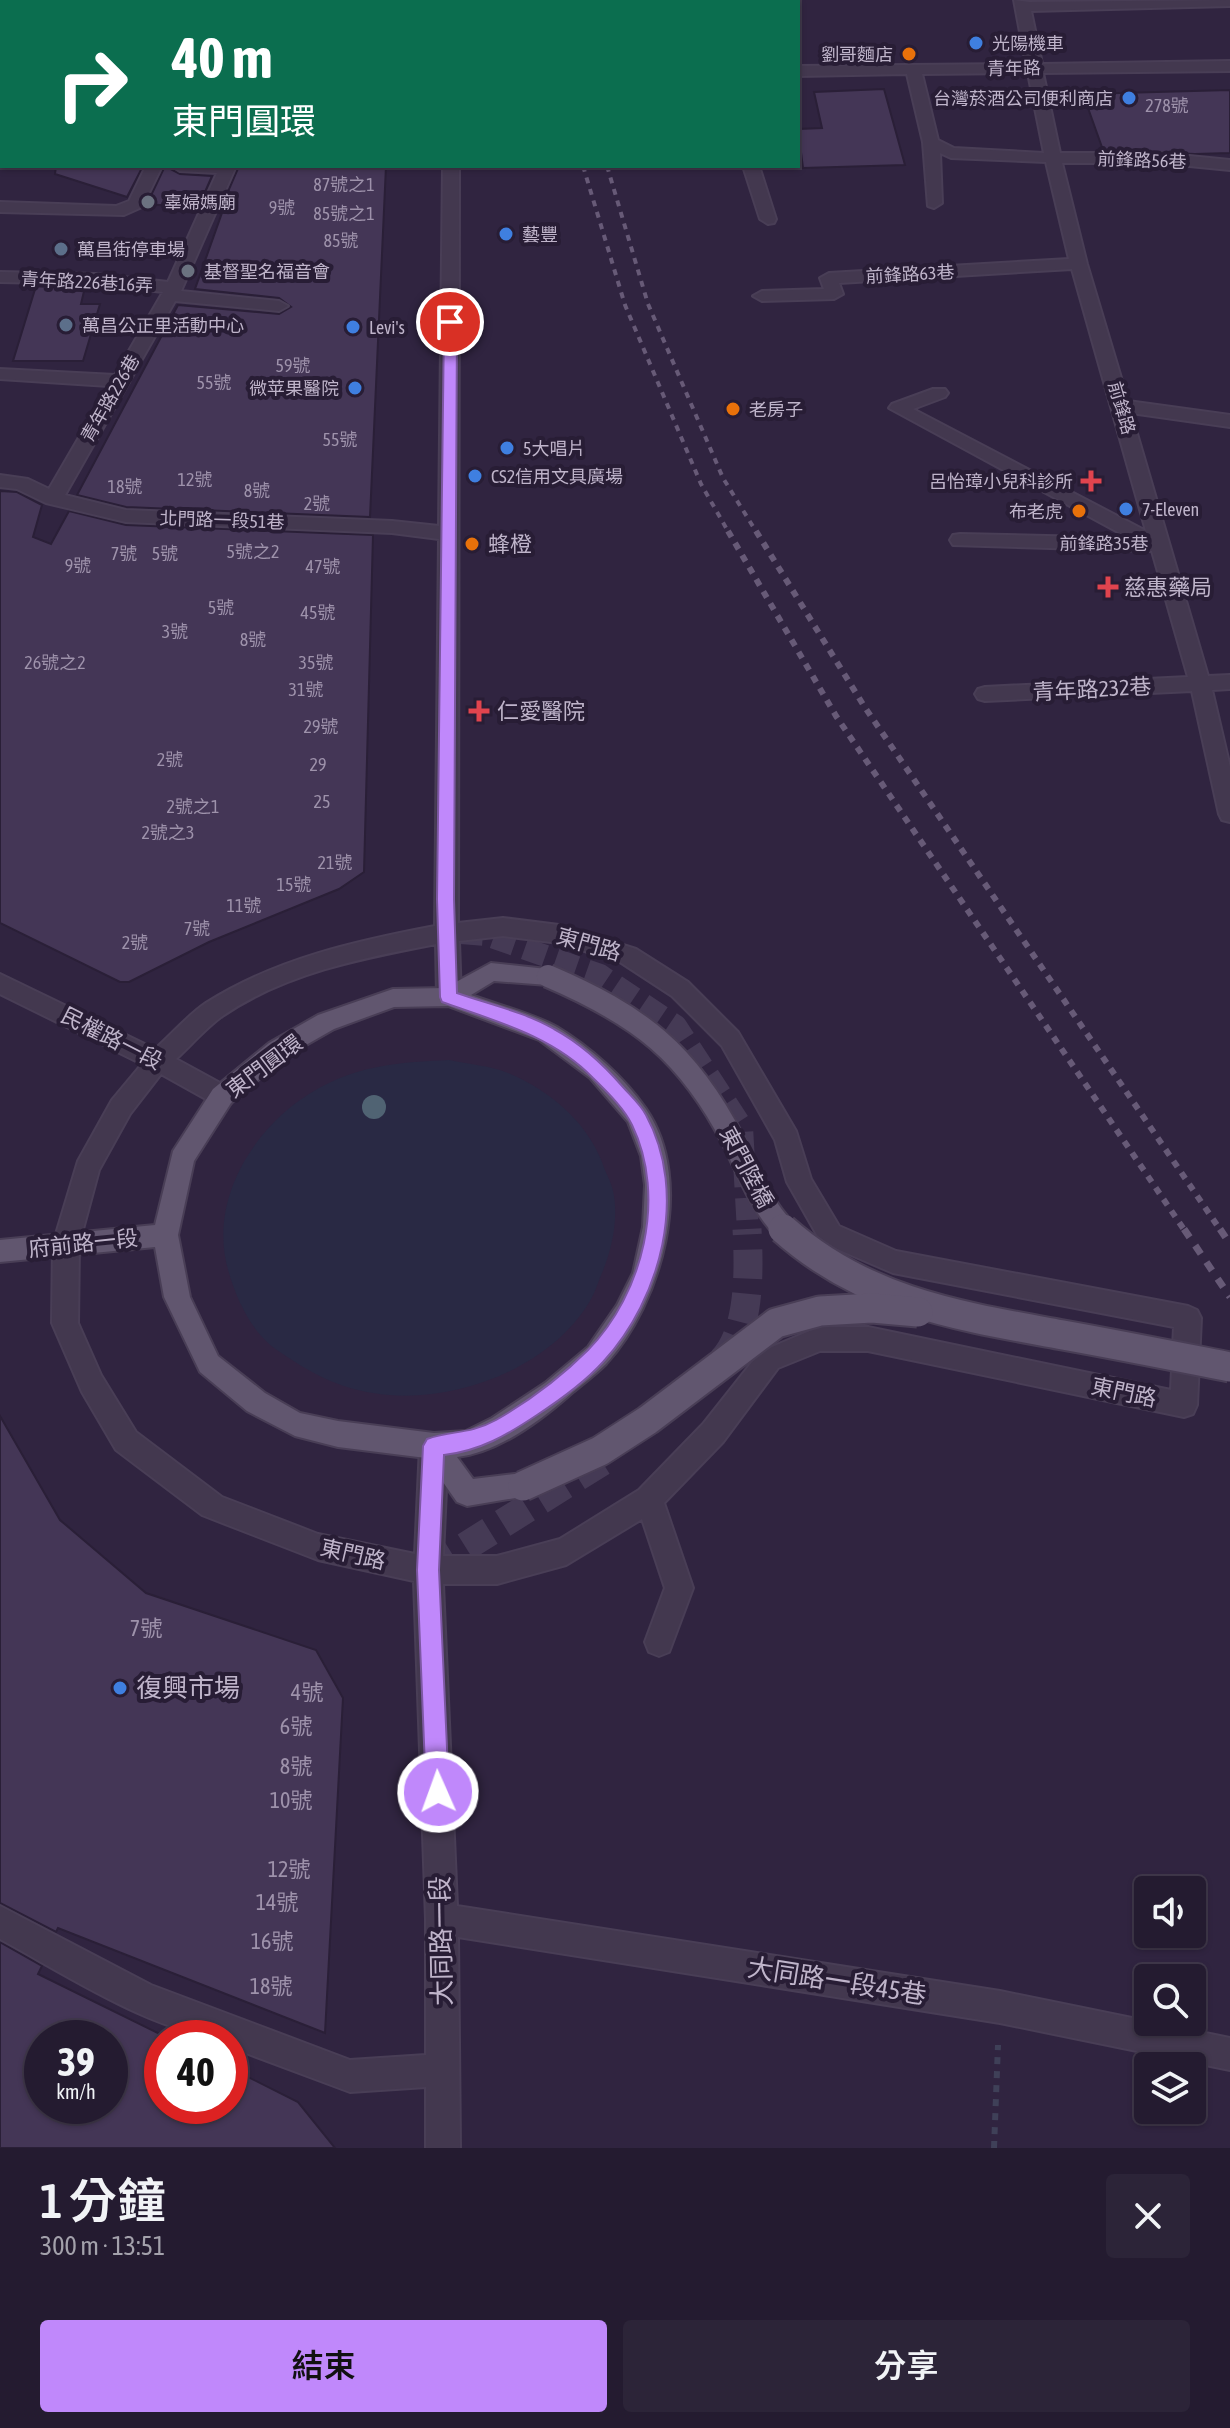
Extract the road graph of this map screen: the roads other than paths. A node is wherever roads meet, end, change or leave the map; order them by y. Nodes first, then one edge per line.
1 (1163, 2) edge
2 (1230, 2) edge
3 (1022, 4) edge
4 (1230, 66) edge
5 (1036, 68) junction
6 (913, 69) junction
7 (800, 71) edge
8 (931, 142) junction
9 (1053, 158) junction
10 (1230, 165) edge
11 (153, 168) edge
12 (228, 168) edge
13 (451, 168) edge
14 (752, 168) edge
15 (934, 203) dead end
16 (0, 207) edge
17 (768, 219) dead end
18 (1079, 264) junction
19 (0, 277) edge
20 (172, 292) junction
21 (762, 296) dead end
22 (279, 306) dead end
23 (0, 374) edge
24 (119, 381) junction
25 (939, 393) dead end
26 (1123, 406) junction
27 (1230, 421) edge
28 (0, 481) edge
29 (53, 499) junction
30 (449, 534) junction
31 (960, 540) dead end
32 (1158, 545) junction
33 (1230, 682) edge
34 (1200, 683) junction
35 (985, 694) dead end
36 (1230, 814) edge
37 (446, 933) junction
38 (548, 976) joint
39 (0, 983) edge
40 (449, 997) junction
41 (158, 1061) junction
42 (222, 1096) junction
43 (165, 1235) junction
44 (66, 1244) junction
45 (0, 1251) edge
46 (974, 1318) junction
47 (1230, 1367) edge
48 (434, 1446) junction
49 (649, 1499) junction
50 (428, 1570) junction
51 (659, 1642) dead end
52 (442, 1919) junction
53 (0, 1922) edge
54 (1230, 2054) edge
55 (442, 2070) junction
56 (443, 2148) edge

1 - 2 street
1 - 3 street
3 - 5 street, 前鋒路
4 - 5 street, 青年路
5 - 6 street, 青年路
5 - 9 street, 前鋒路
6 - 7 street, 青年路
6 - 8 street
8 - 9 street, 前鋒路56巷
8 - 15 street
9 - 10 street, 前鋒路56巷
9 - 18 street, 前鋒路
11 - 16 street
12 - 20 street, 青年路226巷
13 - 30 street
14 - 17 street
18 - 21 street, 前鋒路63巷
18 - 26 street, 前鋒路
19 - 20 street, 青年路226巷16弄
20 - 22 street, 青年路226巷16弄
20 - 24 street, 青年路226巷
23 - 24 street
24 - 29 street, 青年路226巷
25 - 32 street, 前鋒路35巷
26 - 27 street
26 - 32 street, 前鋒路
28 - 29 street, 北門路一段51巷
29 - 30 street, 北門路一段51巷
30 - 37 street
31 - 32 street, 前鋒路35巷
32 - 34 street, 前鋒路
33 - 34 street, 青年路232巷
34 - 35 street, 青年路232巷
34 - 36 street, 前鋒路
37 - 40 street
37 - 41 street, 東門路
37 - 49 street, 東門路
38 - 40 main road, 東門圓環
38 - 46 main road, 東門陸橋, bridge
39 - 41 street, 民權路一段
40 - 42 main road, 東門圓環
40 - 48 main road, 東門圓環
41 - 42 street, 民權路一段
41 - 44 street, 東門路
42 - 43 main road, 東門圓環
43 - 44 main road, 府前路一段
43 - 48 main road, 東門圓環
44 - 45 main road, 府前路一段
44 - 50 street, 東門路
46 - 47 main road, 東門陸橋, bridge
46 - 48 main road, 東門陸橋, bridge
48 - 50 street, 大同路一段
49 - 50 street, 東門路
49 - 51 street
50 - 52 street, 大同路一段
52 - 54 street, 大同路一段45巷
52 - 55 street, 大同路一段
53 - 55 street
55 - 56 street, 大同路一段

